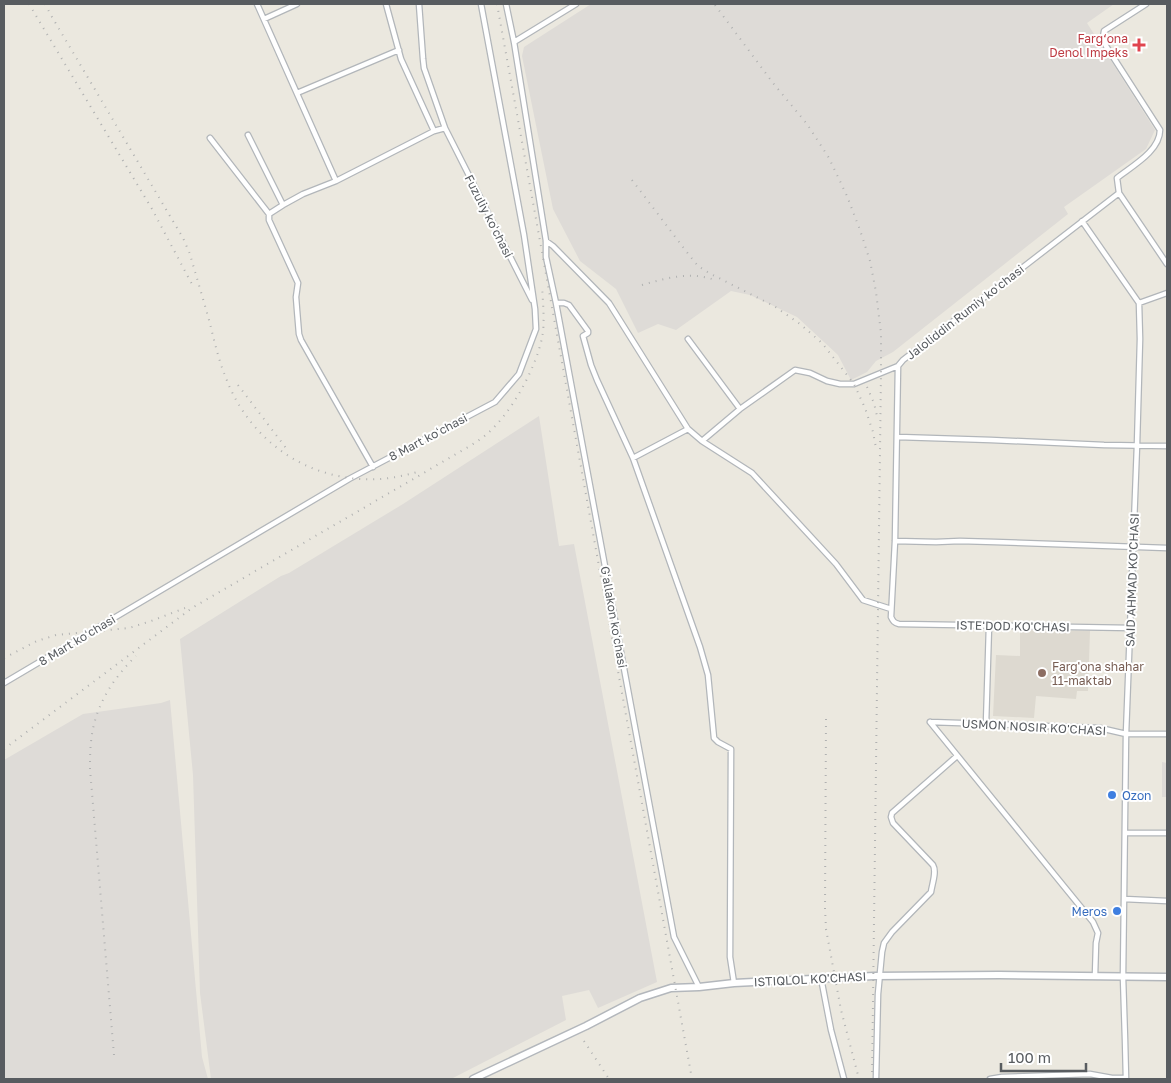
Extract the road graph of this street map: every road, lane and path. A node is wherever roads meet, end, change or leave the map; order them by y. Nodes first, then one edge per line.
1 (257, 4) edge
2 (297, 4) edge
3 (386, 4) edge
4 (418, 4) edge
5 (481, 4) edge
6 (506, 4) edge
7 (576, 4) edge
8 (1146, 4) edge
9 (264, 19) junction
10 (514, 42) junction
11 (399, 50) junction
12 (297, 93) junction
13 (444, 128) junction
14 (434, 131) junction
15 (248, 135) dead end
16 (210, 138) dead end
17 (336, 180) junction
18 (1119, 193) junction
19 (283, 205) junction
20 (269, 214) junction
21 (1082, 221) junction
22 (546, 242) junction
23 (1167, 264) edge
24 (1167, 293) edge
25 (556, 303) junction
26 (1139, 303) junction
27 (534, 304) junction
28 (688, 339) dead end
29 (898, 366) junction
30 (740, 409) junction
31 (688, 429) junction
32 (898, 437) junction
33 (702, 441) junction
34 (1137, 445) junction
35 (1167, 446) edge
36 (633, 458) junction
37 (373, 467) junction
38 (895, 541) junction
39 (1134, 547) junction
40 (1167, 548) edge
41 (891, 610) junction
42 (895, 624) joint
43 (989, 626) junction
44 (1131, 628) junction
45 (4, 683) edge
46 (986, 724) junction
47 (1126, 734) junction
48 (1167, 734) edge
49 (957, 756) junction
50 (1125, 833) junction
51 (1167, 833) edge
52 (1124, 899) junction
53 (1167, 901) edge
54 (880, 976) junction
55 (1095, 976) junction
56 (1123, 977) junction
57 (821, 978) junction
58 (1167, 978) edge
59 (734, 983) junction
60 (699, 987) junction
61 (474, 1079) edge
62 (844, 1079) edge
63 (876, 1079) edge
64 (990, 1079) edge
65 (1111, 1079) edge
66 (1126, 1079) edge

1 - 9 street
2 - 9 street
3 - 11 street
4 - 13 street, Fuzuliy koʻchasi
5 - 27 street, 8 Mart koʻchasi
6 - 10 street, Gʻallakon koʻchasi
7 - 10 street
8 - 18 street
9 - 12 street
10 - 22 street, Gʻallakon koʻchasi
11 - 12 street
11 - 14 street
12 - 17 street
13 - 14 street
13 - 27 street, Fuzuliy koʻchasi
14 - 17 street
15 - 19 street
16 - 20 street
17 - 19 street
18 - 21 street, Jaloliddin Rumiy koʻchasi
18 - 23 street
19 - 20 street
20 - 37 street
21 - 26 street
21 - 29 street, Jaloliddin Rumiy koʻchasi
22 - 25 street, Gʻallakon koʻchasi
22 - 31 street
24 - 26 street
25 - 36 street
25 - 60 street, Gʻallakon koʻchasi
26 - 34 street, SAID AHMAD KO'CHASI
27 - 37 street, 8 Mart koʻchasi
28 - 30 street
29 - 30 street
29 - 32 street, Jaloliddin Rumiy koʻchasi
30 - 33 street
31 - 33 street
31 - 36 street
32 - 34 street
32 - 38 street, Jaloliddin Rumiy koʻchasi
33 - 41 street
34 - 35 street
34 - 39 street, SAID AHMAD KO'CHASI
36 - 59 street
37 - 45 street, 8 Mart koʻchasi
38 - 39 street
38 - 41 street, Jaloliddin Rumiy koʻchasi
39 - 40 street
39 - 44 street, SAID AHMAD KO'CHASI
41 - 42 street, Jaloliddin Rumiy koʻchasi
42 - 43 street, ISTE'DOD KO'CHASI
43 - 44 street, ISTE'DOD KO'CHASI
43 - 46 street
44 - 47 street, SAID AHMAD KO'CHASI
46 - 47 street, USMON NOSIR KO'CHASI
46 - 49 street, USMON NOSIR KO'CHASI
47 - 48 street, USMON NOSIR KO'CHASI
47 - 50 street, SAID AHMAD KO'CHASI
49 - 54 street
49 - 55 street
50 - 51 street
50 - 52 street, SAID AHMAD KO'CHASI
52 - 53 street
52 - 56 street, SAID AHMAD KO'CHASI
54 - 55 main road, ISTIQLOL KO'CHASI
54 - 57 main road, ISTIQLOL KO'CHASI
54 - 63 street
55 - 56 main road, ISTIQLOL KO'CHASI
56 - 58 main road, ISTIQLOL KO'CHASI
56 - 66 street, SAID AHMAD KO'CHASI
57 - 59 main road, ISTIQLOL KO'CHASI
57 - 62 street
59 - 60 main road, ISTIQLOL KO'CHASI
60 - 61 main road, ISTIQLOL KO'CHASI
64 - 65 street
65 - 66 street

